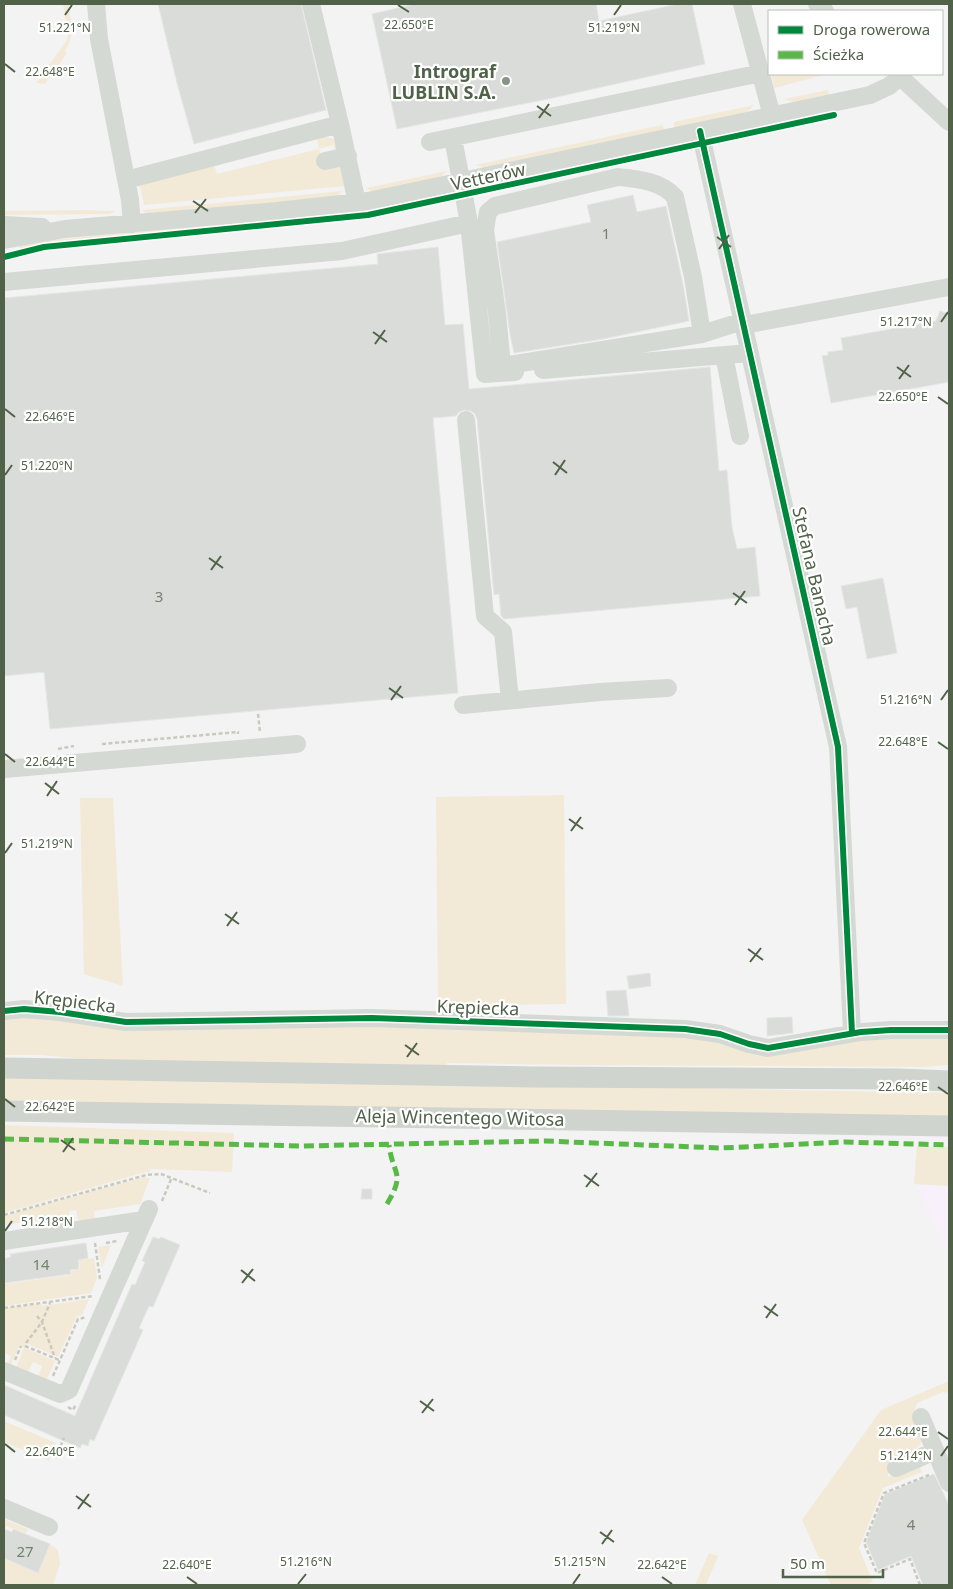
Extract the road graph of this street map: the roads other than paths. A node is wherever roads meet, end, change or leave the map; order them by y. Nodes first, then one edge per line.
1 (96, 4) edge
2 (311, 4) edge
3 (742, 4) edge
4 (761, 73) junction
5 (898, 75) edge
6 (772, 116) junction
7 (949, 122) edge
8 (340, 124) junction
9 (700, 131) junction
10 (453, 138) junction
11 (430, 142) dead end
12 (348, 156) junction
13 (325, 162) dead end
14 (126, 180) junction
15 (462, 182) junction
16 (358, 203) junction
17 (469, 223) junction
18 (132, 224) junction
19 (4, 225) edge
20 (65, 229) junction
21 (4, 240) edge
22 (4, 282) edge
23 (949, 287) edge
24 (743, 323) junction
25 (702, 334) junction
26 (750, 353) junction
27 (724, 355) junction
28 (466, 420) dead end
29 (740, 436) dead end
30 (668, 688) dead end
31 (510, 700) junction
32 (462, 705) dead end
33 (297, 744) dead end
34 (4, 768) edge
35 (4, 1011) edge
36 (949, 1030) edge
37 (852, 1033) junction
38 (4, 1068) edge
39 (949, 1074) edge
40 (899, 1079) junction
41 (949, 1081) edge
42 (4, 1110) edge
43 (949, 1126) edge
44 (4, 1241) edge
45 (8, 1369) edge
46 (921, 1418) dead end
47 (935, 1451) junction
48 (896, 1468) dead end
49 (943, 1477) edge
50 (4, 1508) edge
51 (49, 1527) dead end

1 - 14 street
2 - 8 street
3 - 4 street
4 - 6 street
4 - 10 street
5 - 6 street, Vetterów
5 - 7 street
6 - 9 street, Vetterów
8 - 12 street
8 - 14 street
9 - 15 street, Vetterów
9 - 24 street, Stefana Banacha
10 - 11 street
10 - 15 street
12 - 13 street
12 - 16 street
14 - 18 street
15 - 16 street, Vetterów
15 - 17 street
16 - 18 street, Vetterów
17 - 22 street
17 - 27 street
18 - 20 street, Vetterów
19 - 20 street, Vetterów
20 - 21 street, Vetterów
23 - 24 street
24 - 25 street
24 - 26 street, Stefana Banacha
25 - 25 street
26 - 27 street
26 - 37 street, Stefana Banacha
27 - 29 street
28 - 31 street
30 - 31 street
31 - 32 street
33 - 34 street
35 - 37 street, Krępiecka
36 - 37 street, Krępiecka
38 - 40 main road
39 - 40 main road
40 - 41 main road
42 - 43 main road, Aleja Wincentego Witosa
44 - 45 street
46 - 47 street
47 - 48 street
47 - 49 street
50 - 51 street

